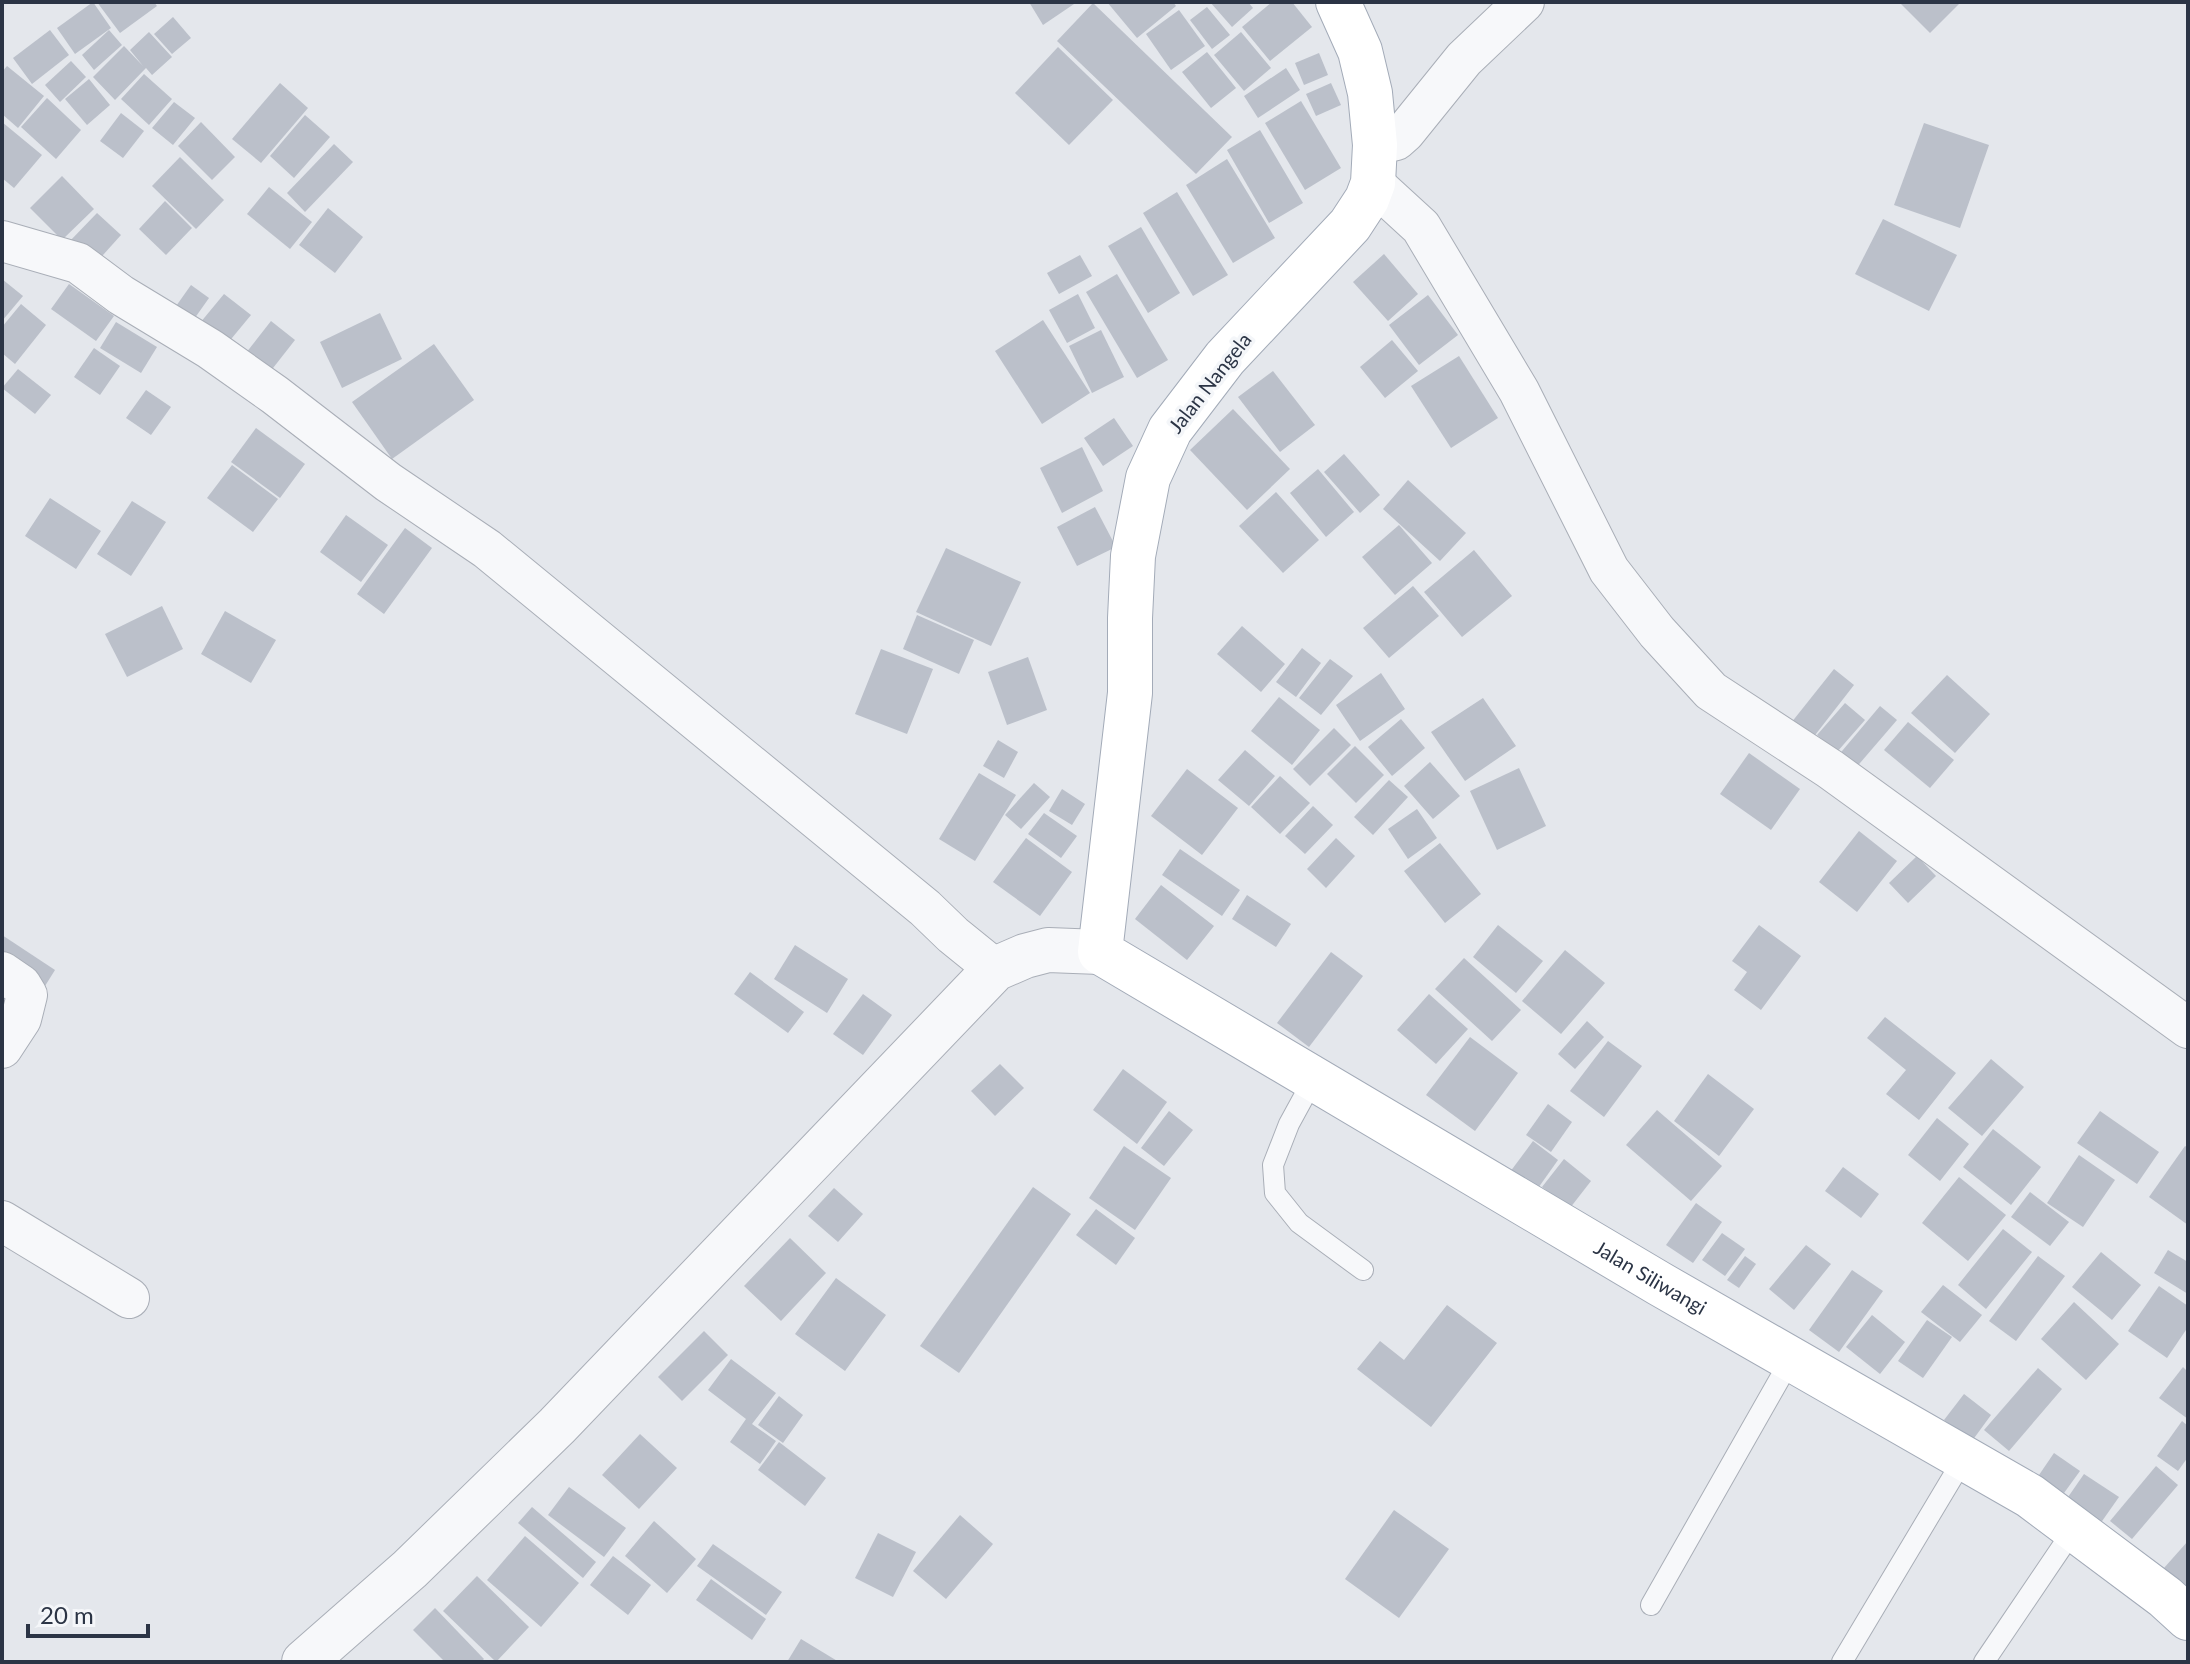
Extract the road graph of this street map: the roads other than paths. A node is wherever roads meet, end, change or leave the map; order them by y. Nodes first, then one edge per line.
1 (1338, 2) edge
2 (1524, 2) edge
3 (1374, 164) junction
4 (2, 241) edge
5 (1100, 952) junction
6 (995, 969) junction
7 (2, 972) edge
8 (2188, 1028) edge
9 (2, 1048) edge
10 (1313, 1080) junction
11 (2, 1221) edge
12 (1363, 1270) dead end
13 (129, 1298) dead end
14 (1791, 1359) junction
15 (1964, 1458) junction
16 (2074, 1529) junction
17 (1651, 1605) dead end
18 (2188, 1618) edge
19 (304, 1662) edge
20 (1842, 1662) edge
21 (1984, 1662) edge

1 - 3 main road
2 - 3 street
3 - 5 main road, Jalan Nangela
3 - 8 street
4 - 6 street
5 - 6 street
5 - 10 main road, Jalan Siliwangi
6 - 19 street
7 - 9 street
10 - 12 lane
10 - 14 main road, Jalan Siliwangi
11 - 13 street
14 - 15 main road, Jalan Siliwangi
14 - 17 lane
15 - 16 main road, Jalan Siliwangi
15 - 20 lane
16 - 18 main road, Jalan Siliwangi
16 - 21 lane

